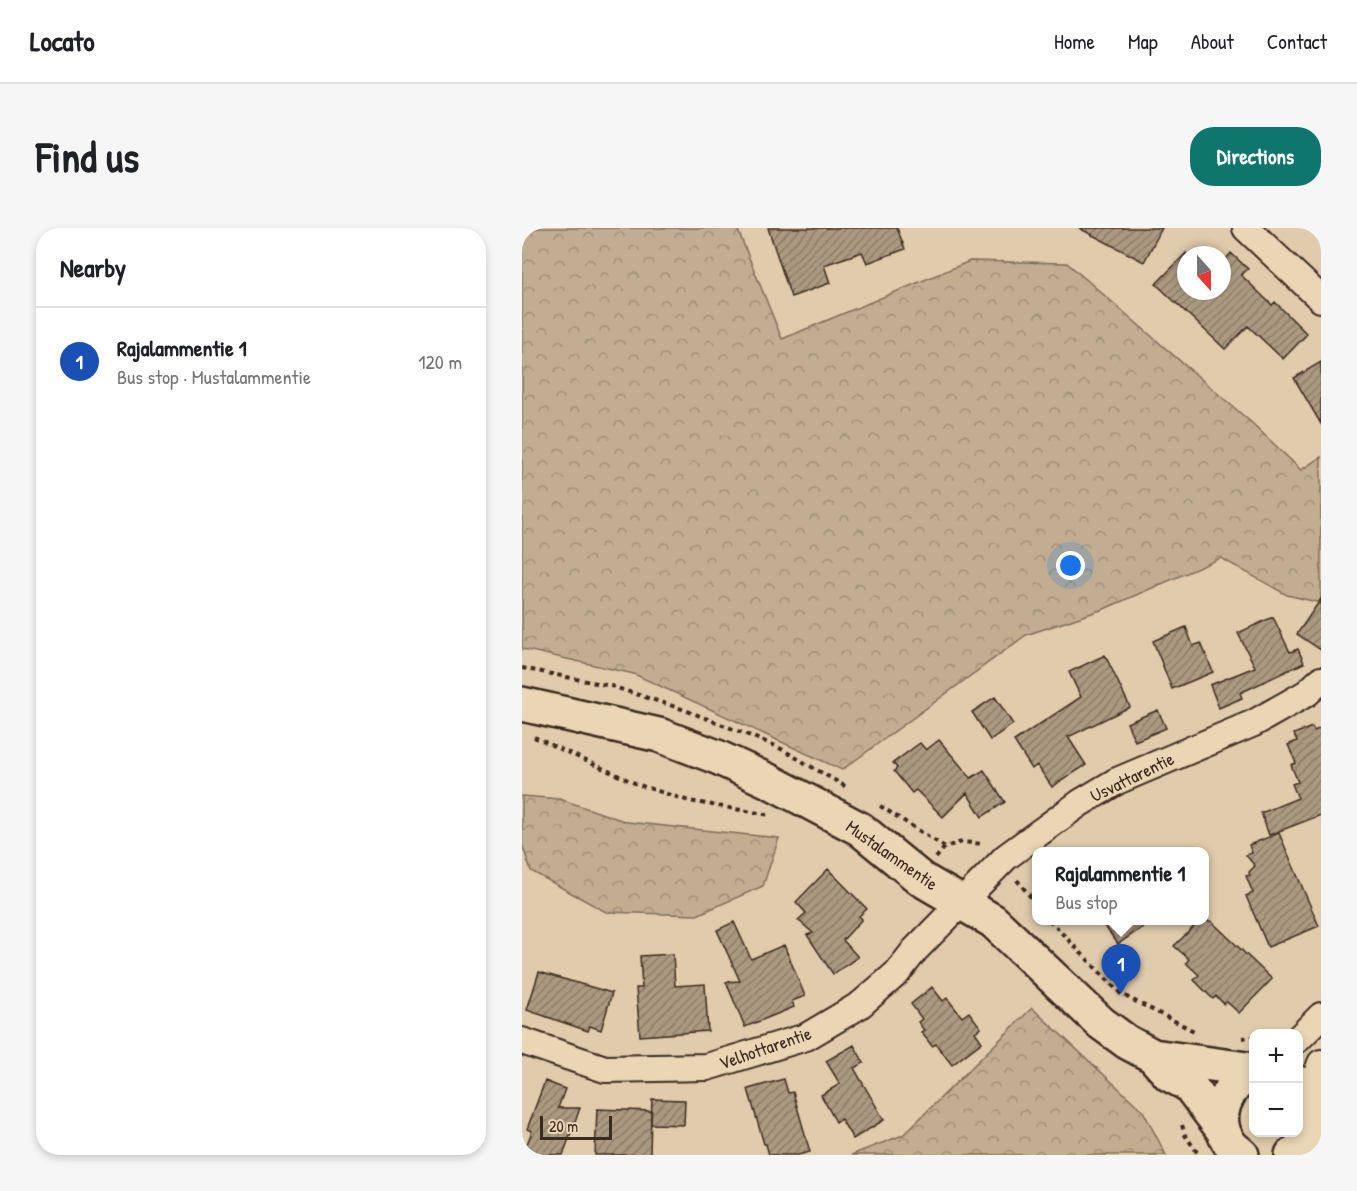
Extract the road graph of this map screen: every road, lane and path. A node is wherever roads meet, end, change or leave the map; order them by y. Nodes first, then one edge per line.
1 (1246, 228) edge
2 (1321, 299) edge
3 (1321, 680) edge
4 (526, 720) edge
5 (778, 815) dead end
6 (962, 901) junction
7 (1321, 1016) edge
8 (1303, 1034) edge
9 (522, 1041) edge
10 (1153, 1056) junction
11 (1321, 1063) edge
12 (1249, 1071) edge
13 (1249, 1074) edge
14 (1305, 1092) edge
15 (1233, 1142) edge
16 (1298, 1152) edge

1 - 2 street
3 - 6 street, Usvattarentie
4 - 5 path
4 - 6 street, Mustalammentie
6 - 9 street, Velhottarentie
6 - 10 street, Mustalammentie
7 - 8 street
10 - 12 street, Mustalammentie
10 - 15 street, Mustalammentie
11 - 14 street
13 - 15 street
14 - 16 street

